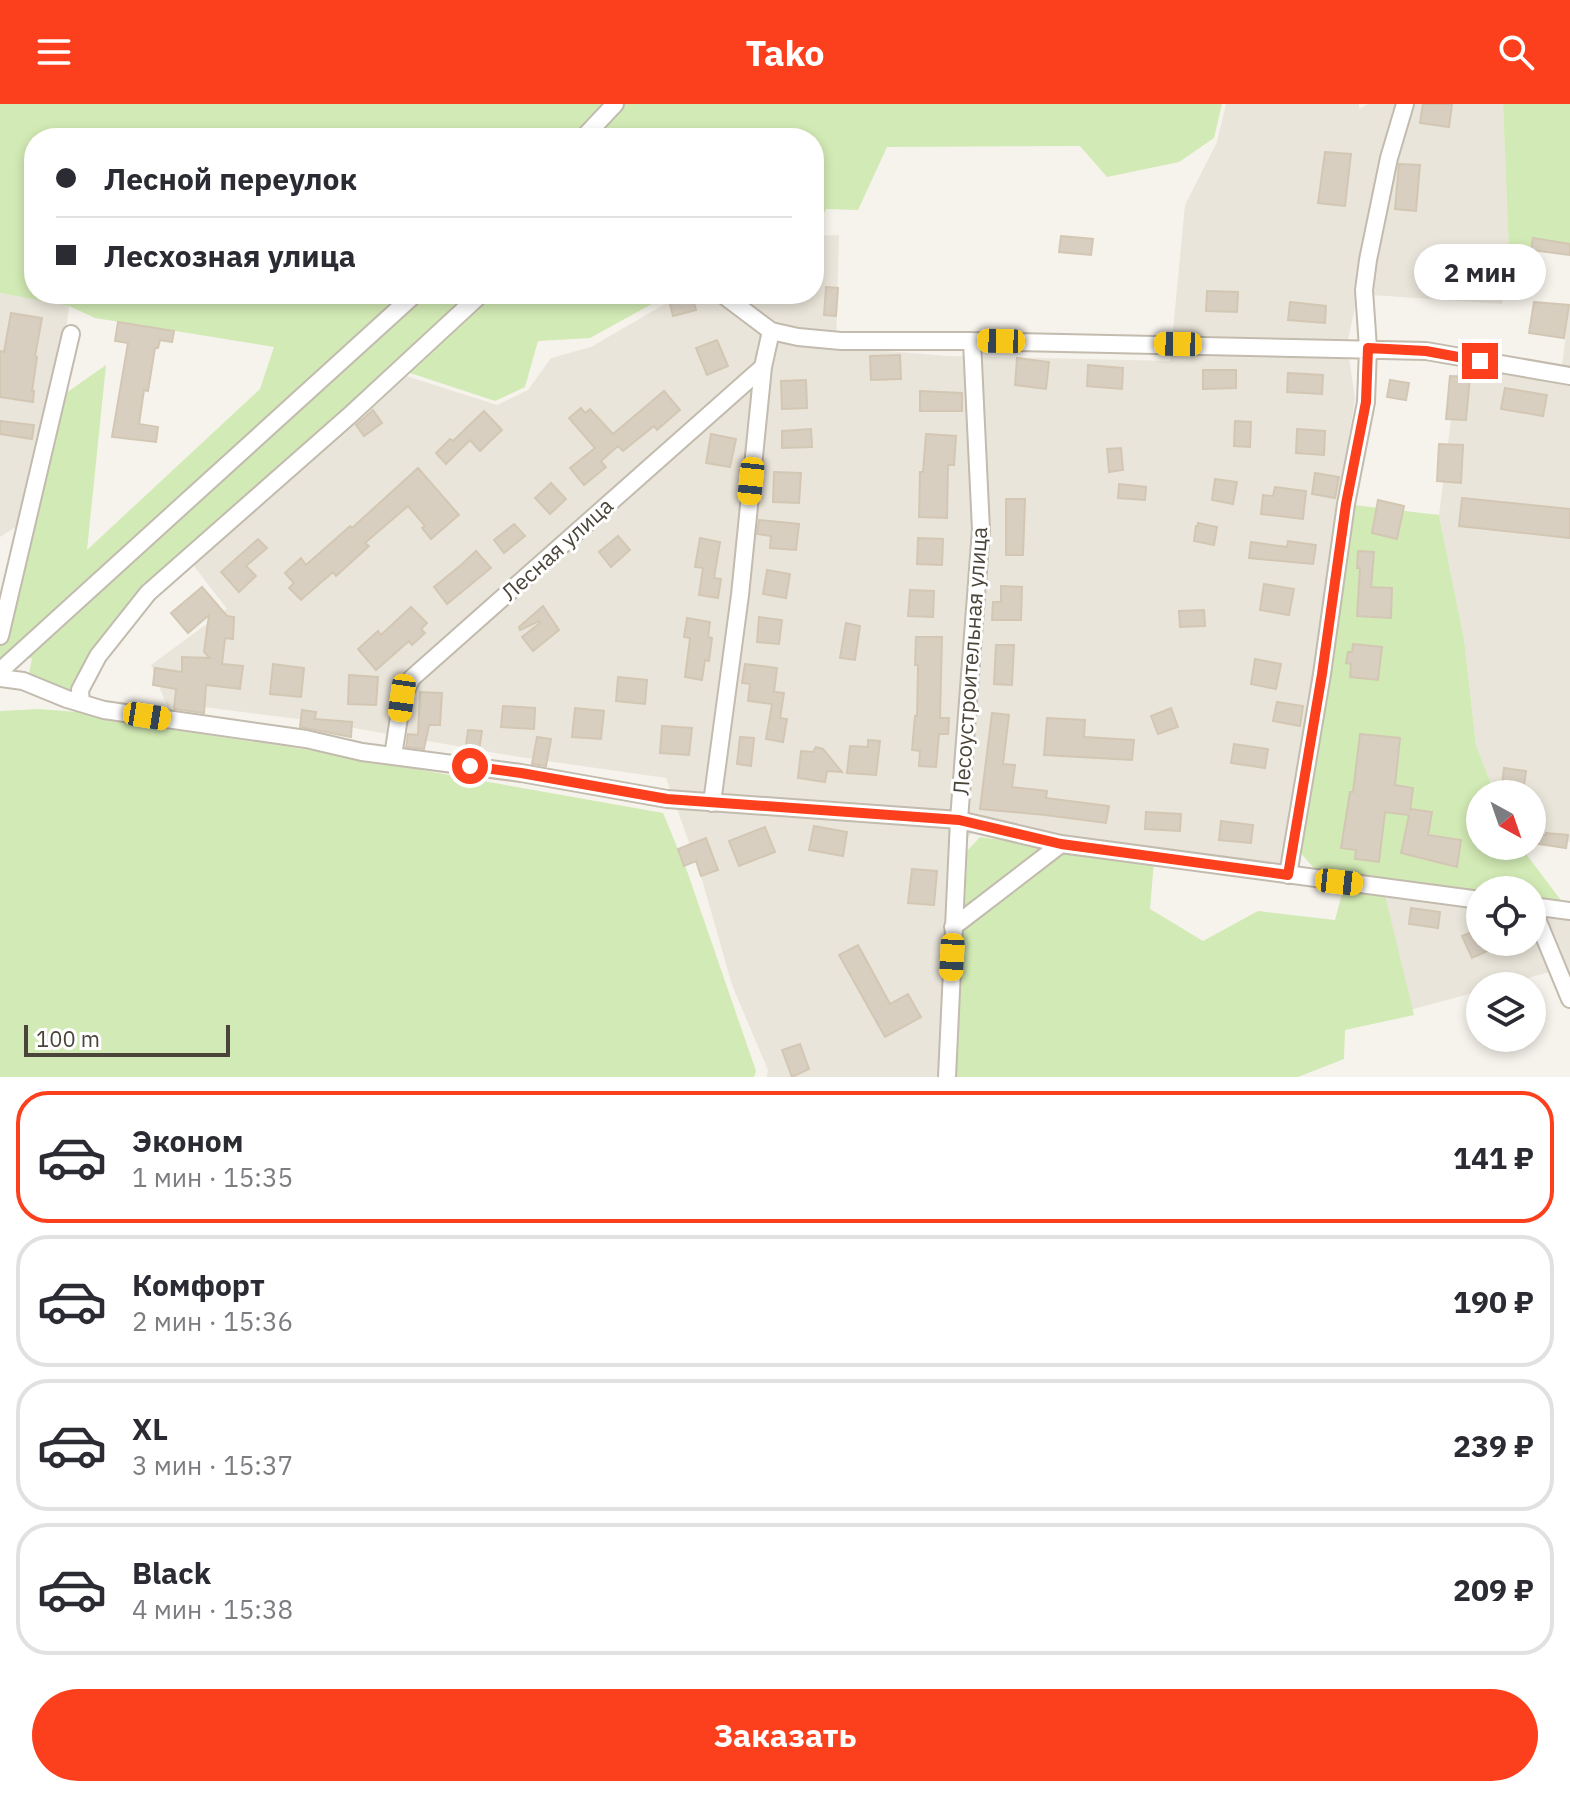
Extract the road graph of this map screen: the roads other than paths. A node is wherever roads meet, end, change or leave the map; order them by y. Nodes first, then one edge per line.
1 (615, 104) edge
2 (1405, 104) edge
3 (592, 128) edge
4 (404, 304) edge
5 (470, 304) edge
6 (735, 304) edge
7 (771, 331) junction
8 (71, 334) dead end
9 (972, 341) junction
10 (1368, 348) junction
11 (763, 367) junction
12 (1570, 376) edge
13 (0, 636) edge
14 (0, 671) edge
15 (0, 678) edge
16 (81, 703) junction
17 (393, 756) junction
18 (712, 803) junction
19 (959, 820) junction
20 (1061, 844) junction
21 (1288, 875) junction
22 (1466, 898) edge
23 (1546, 908) edge
24 (1570, 911) edge
25 (953, 927) junction
26 (1546, 941) edge
27 (1570, 999) edge
28 (947, 1077) edge

1 - 3 street
2 - 10 street
4 - 14 street
5 - 16 street
6 - 7 street
7 - 9 street
7 - 11 street
8 - 13 street
9 - 10 street
9 - 19 street, Лесоустроительная улица
10 - 12 street
10 - 21 street
11 - 17 street, Лесная улица
11 - 18 street
15 - 16 street
16 - 17 street
17 - 18 street
18 - 19 street
19 - 20 street
19 - 25 street, Лесоустроительная улица
20 - 21 street
20 - 25 street
21 - 22 street
23 - 24 street
25 - 28 street, Лесоустроительная улица
26 - 27 street

